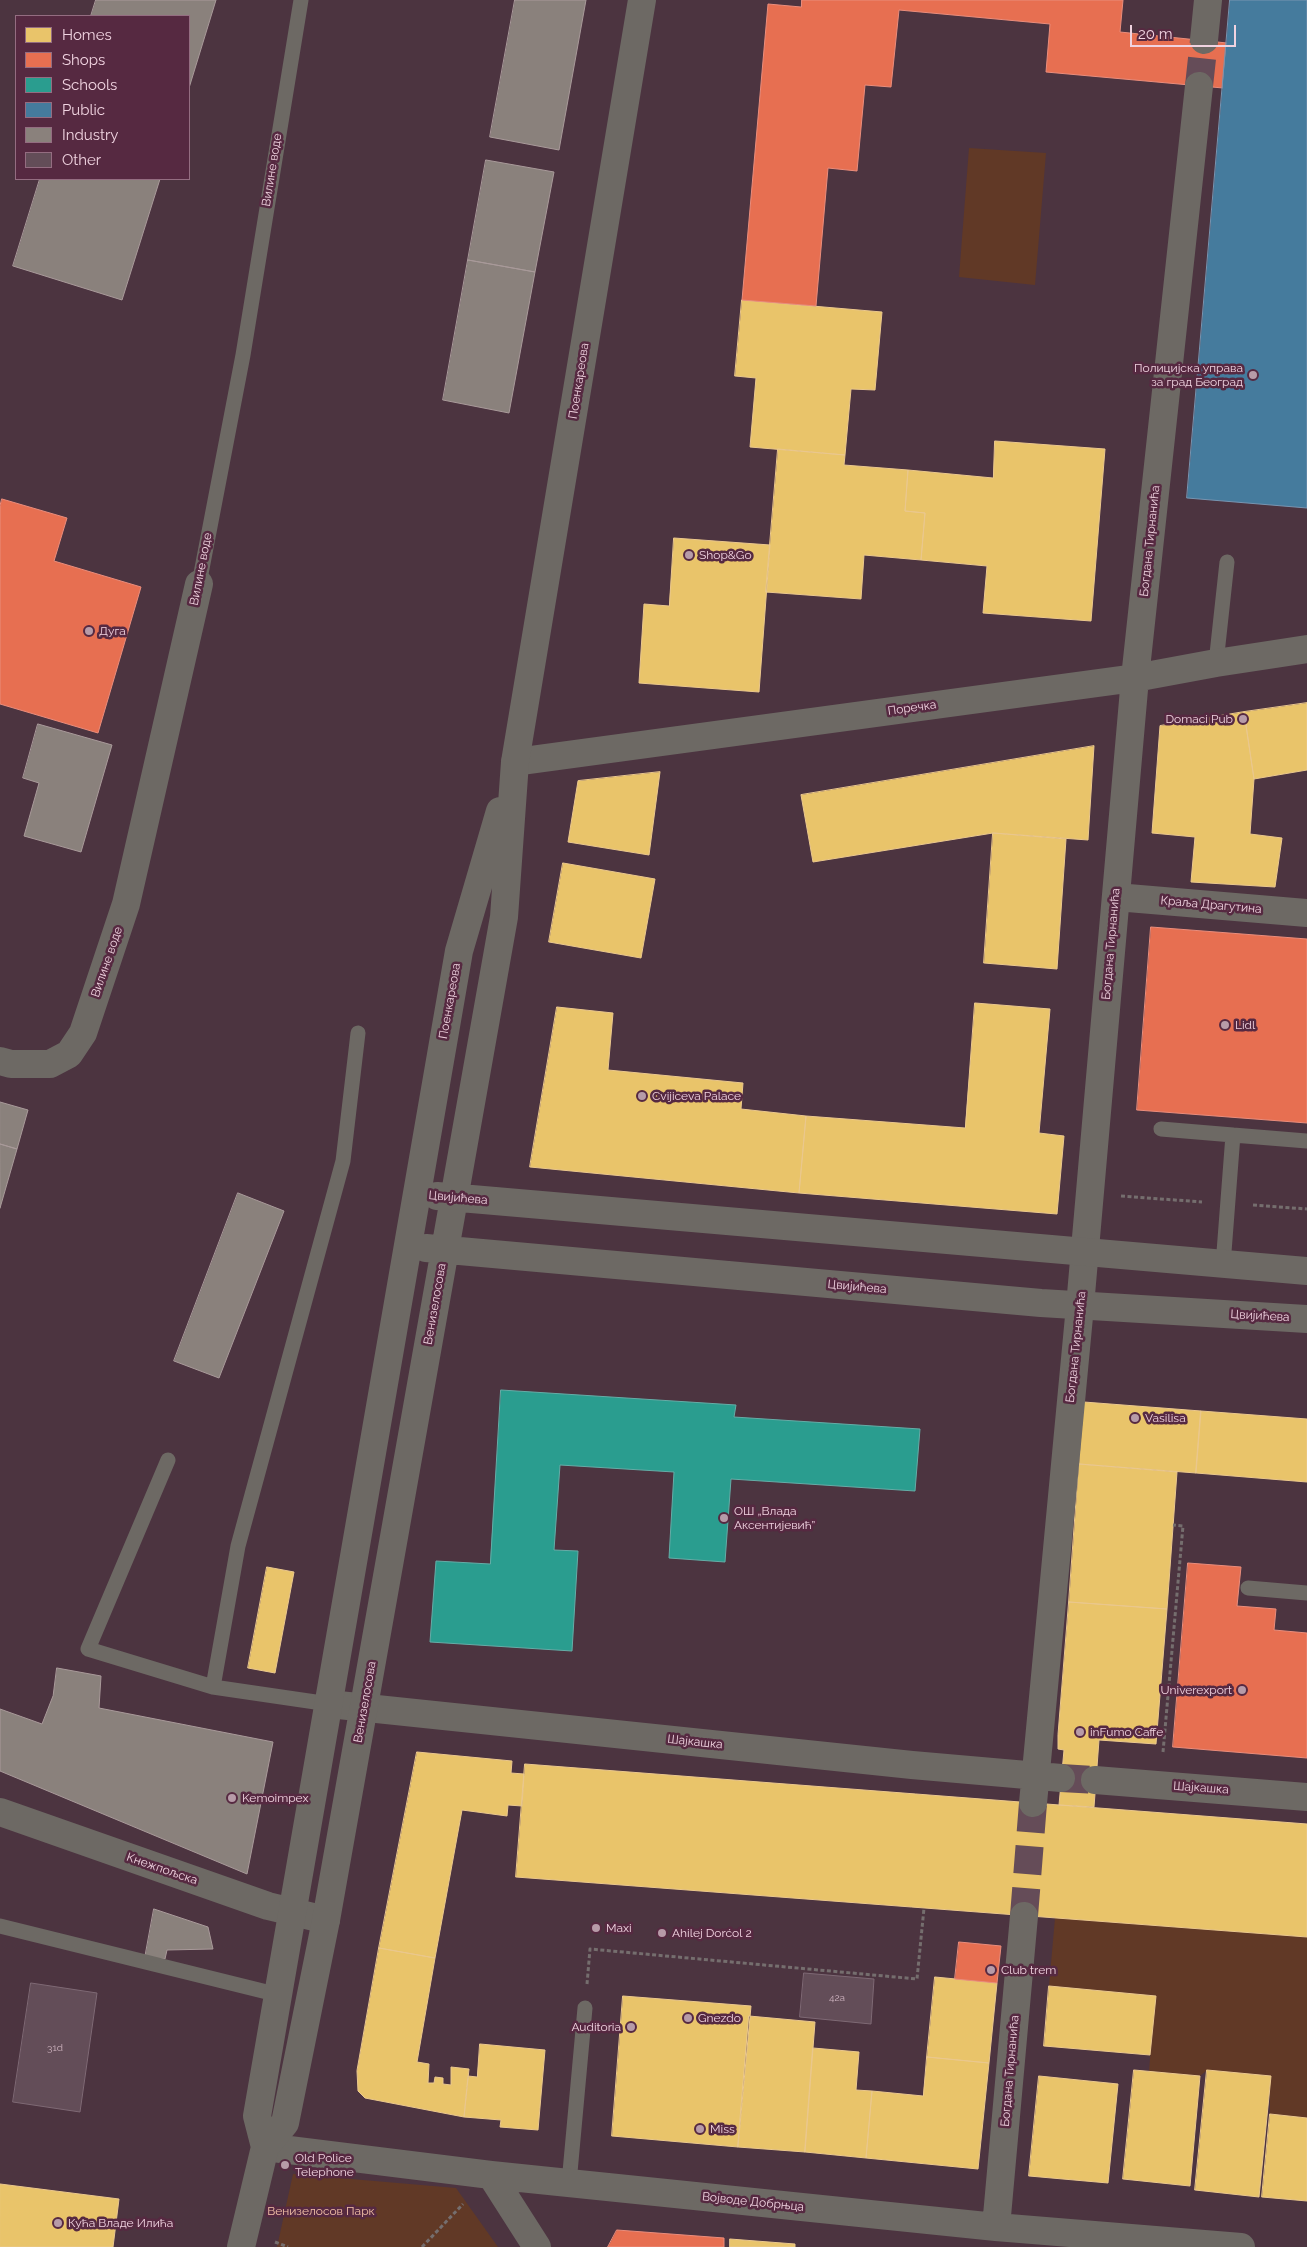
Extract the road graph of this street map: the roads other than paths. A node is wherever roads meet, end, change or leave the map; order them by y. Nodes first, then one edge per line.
1 (301, 0) edge
2 (642, 0) edge
3 (1208, 0) edge
4 (1204, 40) tunnel mouth
5 (1199, 86) tunnel mouth
6 (1227, 562) dead end
7 (199, 584) joint
8 (1307, 649) edge
9 (1216, 663) junction
10 (1136, 665) junction
11 (515, 762) junction
12 (1116, 897) junction
13 (1307, 912) edge
14 (358, 1033) dead end
15 (0, 1061) edge
16 (1161, 1129) dead end
17 (1233, 1135) junction
18 (1307, 1141) edge
19 (416, 1194) junction
20 (454, 1197) junction
21 (407, 1245) junction
22 (445, 1250) junction
23 (1085, 1253) junction
24 (1223, 1265) junction
25 (1307, 1272) edge
26 (1080, 1306) junction
27 (1307, 1319) edge
28 (168, 1460) dead end
29 (1248, 1588) dead end
30 (1307, 1593) edge
31 (213, 1687) junction
32 (329, 1704) junction
33 (364, 1708) junction
34 (1048, 1776) junction
35 (1095, 1780) tunnel mouth
36 (1307, 1796) edge
37 (1033, 1803) tunnel mouth
38 (0, 1812) edge
39 (293, 1913) junction
40 (1024, 1916) tunnel mouth
41 (326, 1920) junction
42 (0, 1926) edge
43 (279, 1995) junction
44 (585, 2008) road end
45 (265, 2147) junction
46 (491, 2176) junction
47 (569, 2183) junction
48 (996, 2227) junction
49 (241, 2247) edge
50 (537, 2247) edge
51 (1241, 2247) edge

1 - 7 lane, Вилине воде
2 - 11 street, Поенкареова
3 - 4 street
5 - 10 street, Богдана Тирнанића
6 - 9 lane
7 - 15 street, Вилине воде
8 - 9 street, Поречка
9 - 10 street, Поречка
10 - 11 street, Поречка
10 - 12 street, Богдана Тирнанића
11 - 19 street, Поенкареова
11 - 20 street, Поенкареова
12 - 13 street, Краља Драгутина
12 - 23 street, Богдана Тирнанића
14 - 31 lane
16 - 17 lane
17 - 18 lane
17 - 24 lane
19 - 20 street, Цвијићева
19 - 21 street, Поенкареова
20 - 22 street, Поенкареова
20 - 23 street, Цвијићева
21 - 22 street, Цвијићева
21 - 32 street, Венизелосова
22 - 26 street, Цвијићева
22 - 33 street, Венизелосова
23 - 24 street, Цвијићева
23 - 26 street, Богдана Тирнанића
24 - 25 street, Цвијићева
26 - 27 street, Цвијићева
26 - 34 street, Богдана Тирнанића
28 - 31 lane
29 - 30 lane
31 - 32 lane
32 - 33 street, Шајкашка
32 - 39 street, Венизелосова
33 - 34 street, Шајкашка
33 - 41 street, Венизелосова
34 - 37 street, Богдана Тирнанића
35 - 36 street, Шајкашка
38 - 39 street, Кнежпољска
39 - 41 street, Кнежпољска
39 - 43 street, Венизелосова
40 - 48 street, Богдана Тирнанића
41 - 45 street, Венизелосова
42 - 43 lane
43 - 45 street, Венизелосова
44 - 47 lane
45 - 46 street, Војводе Добрњца
45 - 49 street, Венизелосова
46 - 47 street, Војводе Добрњца
46 - 50 street
47 - 48 street, Војводе Добрњца
48 - 51 street, Војводе Добрњца

